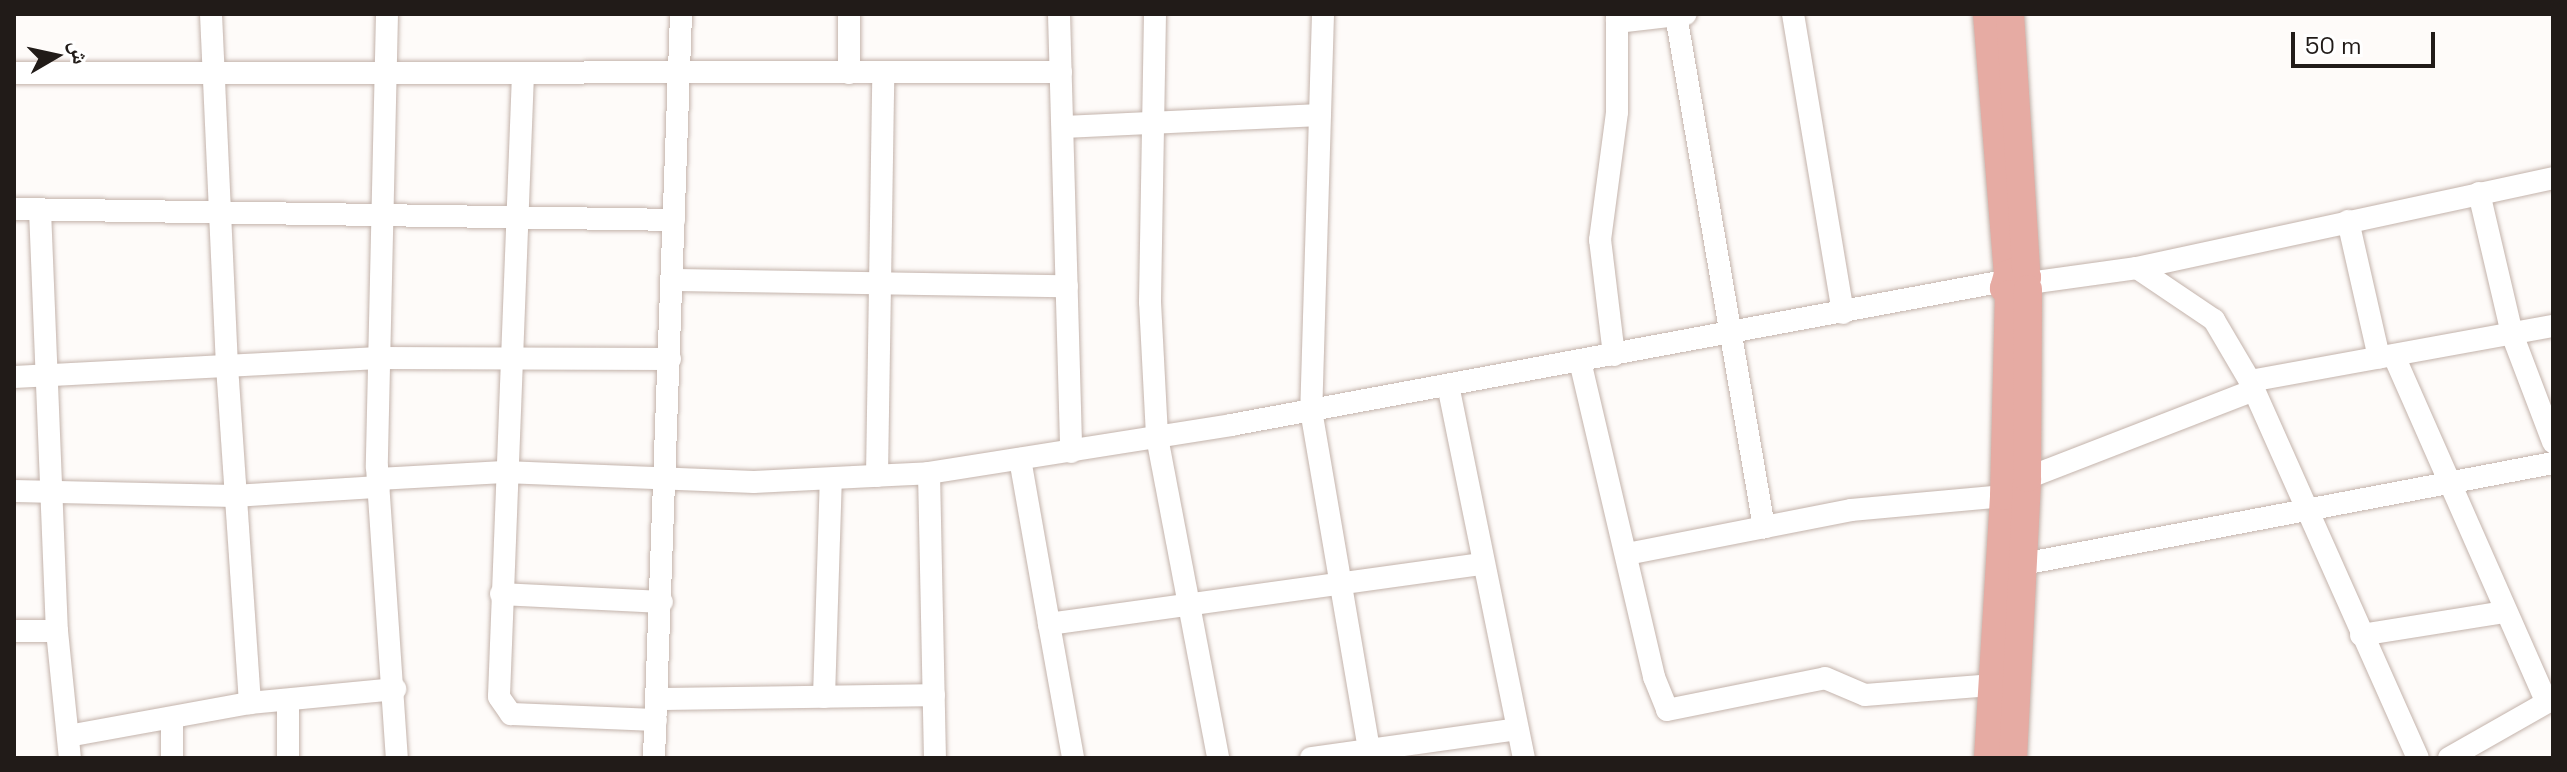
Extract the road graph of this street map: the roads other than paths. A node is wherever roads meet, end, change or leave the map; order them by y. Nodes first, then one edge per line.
1 (211, 14) edge
2 (387, 14) edge
3 (681, 14) edge
4 (849, 14) edge
5 (1059, 14) edge
6 (1155, 14) edge
7 (1323, 14) edge
8 (1793, 14) edge
9 (1987, 14) edge
10 (2010, 14) edge
11 (1681, 15) edge
12 (1617, 18) edge
13 (883, 72) junction
14 (1061, 72) junction
15 (14, 73) edge
16 (849, 73) junction
17 (389, 74) junction
18 (523, 74) junction
19 (679, 74) junction
20 (214, 76) junction
21 (1320, 115) junction
22 (1153, 124) junction
23 (1064, 127) junction
24 (2553, 178) edge
25 (2479, 193) junction
26 (14, 209) edge
27 (40, 210) junction
28 (385, 214) junction
29 (220, 215) junction
30 (515, 217) junction
31 (674, 220) junction
32 (2348, 221) junction
33 (2137, 268) junction
34 (672, 280) junction
35 (879, 283) junction
36 (2017, 283) junction
37 (1067, 286) junction
38 (1843, 313) junction
39 (2553, 326) edge
40 (1734, 333) junction
41 (2512, 334) junction
42 (1614, 355) junction
43 (2386, 357) junction
44 (379, 358) junction
45 (509, 359) junction
46 (670, 359) junction
47 (1580, 361) junction
48 (227, 366) junction
49 (14, 377) edge
50 (47, 377) junction
51 (1448, 385) junction
52 (2252, 386) junction
53 (1311, 410) junction
54 (1157, 437) junction
55 (2553, 442) edge
56 (1071, 452) junction
57 (1020, 459) junction
58 (2553, 463) edge
59 (504, 472) junction
60 (929, 473) junction
61 (877, 476) junction
62 (2027, 478) junction
63 (831, 479) junction
64 (667, 481) junction
65 (378, 483) junction
66 (2449, 484) junction
67 (14, 491) edge
68 (53, 491) junction
69 (234, 496) junction
70 (2004, 496) junction
71 (2305, 512) junction
72 (1764, 527) junction
73 (1627, 554) junction
74 (1482, 564) junction
75 (2023, 564) junction
76 (1337, 584) junction
77 (501, 594) junction
78 (662, 602) junction
79 (1191, 605) junction
80 (2505, 612) junction
81 (1049, 624) junction
82 (14, 631) edge
83 (57, 631) junction
84 (2361, 635) junction
85 (1991, 685) junction
86 (395, 689) junction
87 (934, 695) junction
88 (824, 697) junction
89 (288, 700) junction
90 (2550, 700) edge
91 (250, 703) junction
92 (656, 710) junction
93 (172, 718) junction
94 (1517, 729) junction
95 (69, 747) edge
96 (1369, 750) junction
97 (172, 758) edge
98 (288, 758) edge
99 (397, 758) edge
100 (654, 758) edge
101 (935, 758) edge
102 (1073, 758) edge
103 (1218, 758) edge
104 (1311, 758) edge
105 (1524, 758) edge
106 (1988, 758) edge
107 (2013, 758) edge
108 (2418, 758) edge
109 (2449, 758) edge

1 - 20 street
2 - 17 street
3 - 19 street
4 - 16 street
5 - 14 street
6 - 22 street
7 - 21 street
8 - 38 street
9 - 36 main road
10 - 36 main road
11 - 12 street
11 - 40 street
12 - 42 street
13 - 14 street
13 - 16 street
13 - 35 street
14 - 23 street
15 - 20 street
16 - 19 street
17 - 18 street
17 - 20 street
17 - 28 street
18 - 19 street
18 - 30 street
19 - 31 street
20 - 29 street
21 - 22 street
21 - 53 street
22 - 23 street
22 - 54 street
23 - 37 street
24 - 25 street
25 - 32 street
25 - 41 street
26 - 27 street
27 - 29 street
27 - 50 street
28 - 29 street
28 - 30 street
28 - 44 street
29 - 48 street
30 - 31 street
30 - 45 street
31 - 34 street
32 - 33 street
32 - 43 street
33 - 36 street
33 - 52 street
34 - 35 street
34 - 46 street
35 - 37 street
35 - 61 street
36 - 38 street
36 - 62 main road
36 - 70 main road
37 - 56 street
38 - 40 street
39 - 41 street
40 - 42 street
40 - 72 street
41 - 43 street
41 - 55 street
42 - 47 street
43 - 52 street
43 - 66 street
44 - 45 street
44 - 48 street
44 - 65 street
45 - 46 street
45 - 59 street
46 - 64 street
47 - 51 street
47 - 73 street
48 - 50 street
48 - 69 street
49 - 50 street
50 - 68 street
51 - 53 street
51 - 74 street
52 - 62 street
52 - 71 street
53 - 54 street
53 - 76 street
54 - 56 street
54 - 79 street
56 - 57 street
57 - 60 street
57 - 81 street
58 - 66 street
59 - 64 street
59 - 65 street
59 - 77 street
60 - 61 street
60 - 87 street
61 - 63 street
62 - 75 main road
63 - 64 street
63 - 88 street
64 - 78 street
65 - 69 street
65 - 86 street
66 - 71 street
66 - 80 street
67 - 68 street
68 - 69 street
68 - 83 street
69 - 91 street
70 - 72 street
70 - 85 main road
71 - 75 street
71 - 84 street
72 - 73 street
73 - 85 street
74 - 76 street
74 - 94 street
75 - 107 main road
76 - 79 street
76 - 96 street
77 - 78 street
77 - 92 street
78 - 92 street
79 - 81 street
79 - 103 street
80 - 84 street
80 - 90 street
81 - 102 street
82 - 83 street
83 - 95 street
84 - 108 street
85 - 106 main road
86 - 89 street
86 - 99 street
87 - 88 street
87 - 101 street
88 - 92 street
89 - 91 street
89 - 98 street
90 - 109 street
91 - 93 street
92 - 100 street
93 - 95 street
93 - 97 street
94 - 96 street
94 - 105 street
96 - 104 street

